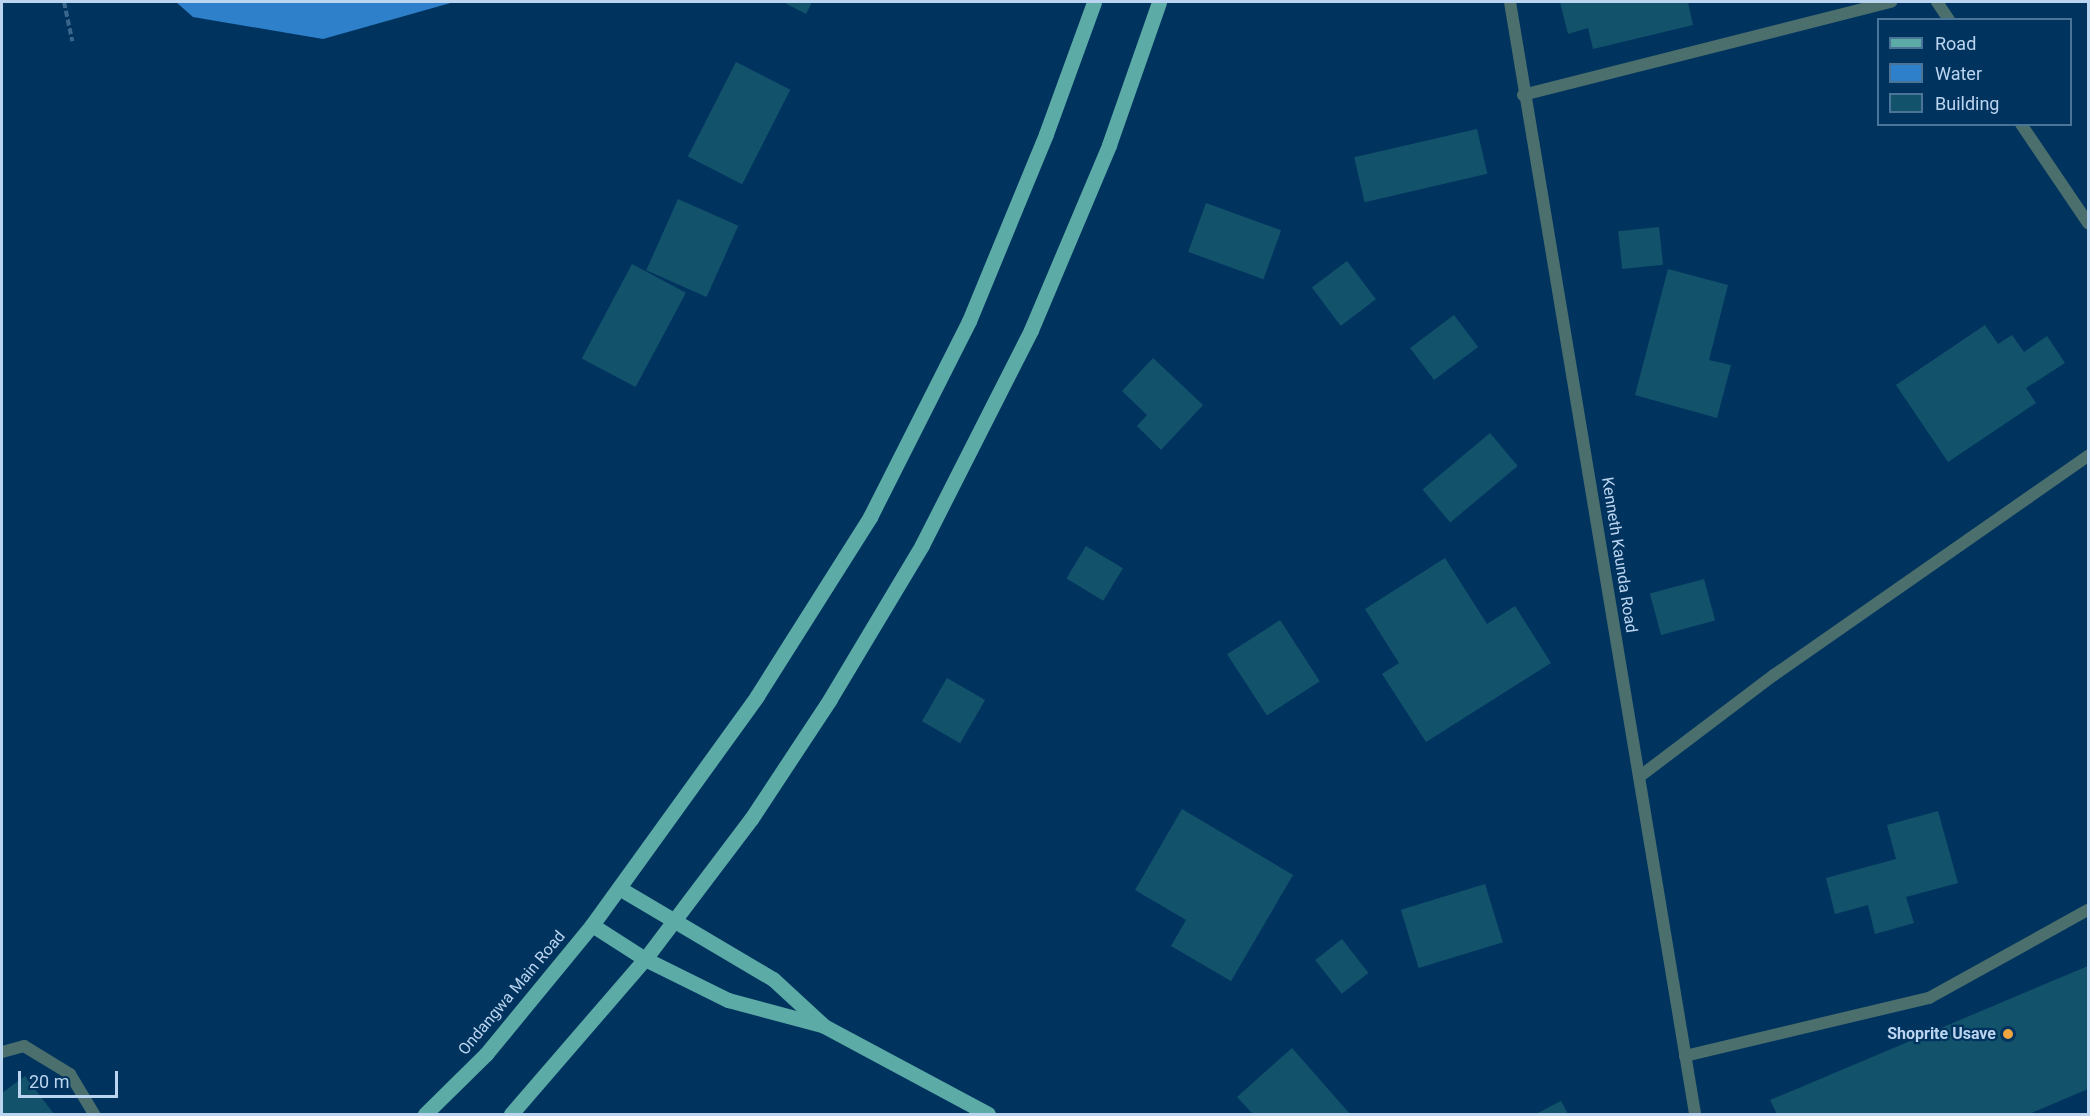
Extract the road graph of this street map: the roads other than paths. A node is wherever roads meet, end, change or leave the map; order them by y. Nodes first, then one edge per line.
1 (1094, 2) edge
2 (1159, 2) edge
3 (1510, 2) edge
4 (1892, 2) edge
5 (1937, 2) edge
6 (1948, 18) edge
7 (1523, 95) junction
8 (2022, 126) edge
9 (2088, 223) edge
10 (2088, 456) edge
11 (1639, 777) junction
12 (619, 888) junction
13 (2088, 910) edge
14 (673, 920) junction
15 (592, 925) junction
16 (645, 959) junction
17 (824, 1026) junction
18 (2, 1052) edge
19 (1685, 1056) junction
20 (94, 1114) edge
21 (425, 1114) edge
22 (511, 1114) edge
23 (988, 1114) edge
24 (1695, 1114) edge

1 - 12 main road, Ondangwa Main Road
2 - 14 main road
3 - 7 street, Kenneth Kaunda Road
4 - 7 street
5 - 6 street
7 - 11 street, Kenneth Kaunda Road
8 - 9 street
10 - 11 street
11 - 19 street, Kenneth Kaunda Road
12 - 14 main road
12 - 15 main road, Ondangwa Main Road
13 - 19 street
14 - 16 main road
14 - 17 main road
15 - 16 main road
15 - 21 main road, Ondangwa Main Road
16 - 17 main road
16 - 22 main road
17 - 23 main road
18 - 20 street
19 - 24 street, Kenneth Kaunda Road

